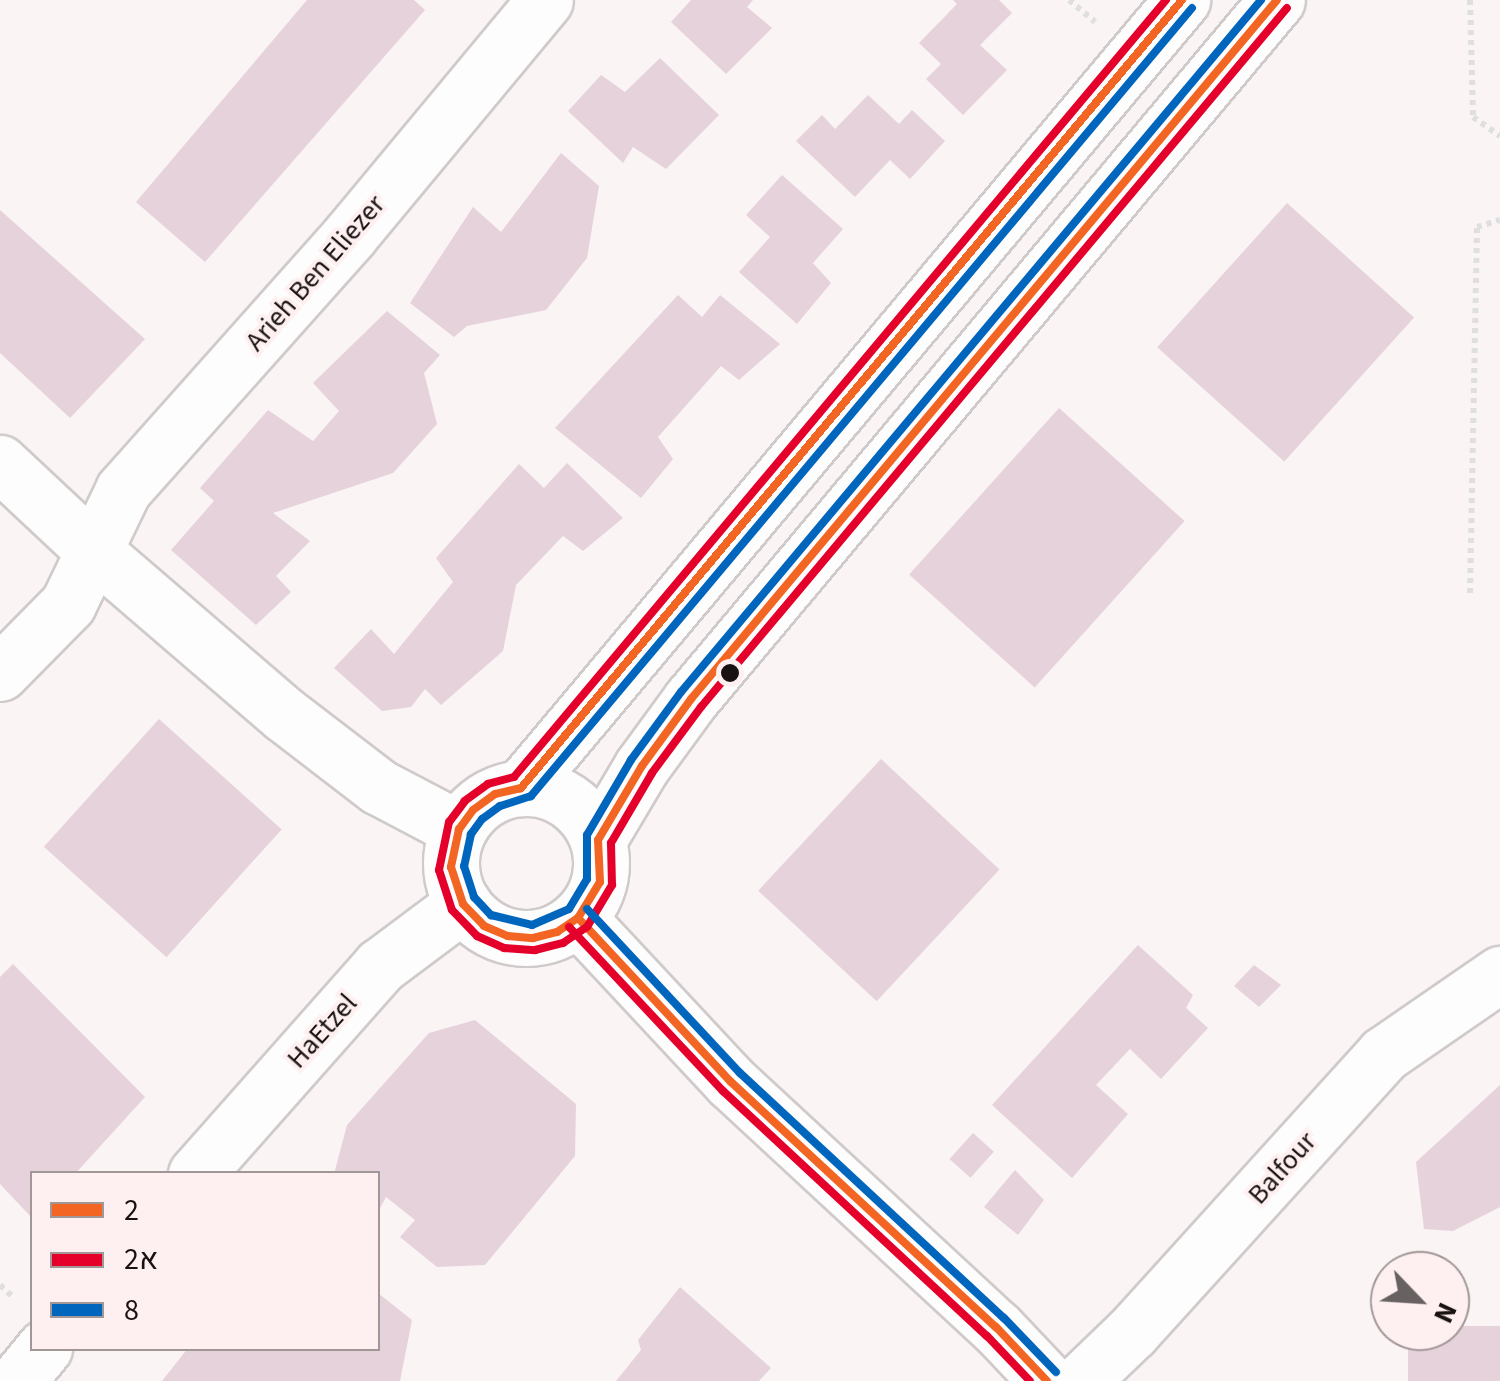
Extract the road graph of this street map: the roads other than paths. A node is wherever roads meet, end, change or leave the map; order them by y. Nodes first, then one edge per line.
1 (545, 0) edge
2 (1182, 0) edge
3 (1277, 0) edge
4 (0, 464) edge
5 (93, 550) junction
6 (0, 673) edge
7 (522, 788) junction
8 (459, 830) junction
9 (598, 840) junction
10 (462, 904) junction
11 (578, 918) junction
12 (1500, 974) edge
13 (199, 1171) edge
14 (42, 1351) edge
15 (17, 1381) edge
16 (1047, 1381) edge
17 (1081, 1381) edge

1 - 5 street, Arieh Ben Eliezer
2 - 7 street
3 - 9 street
4 - 5 street
5 - 6 street, Arieh Ben Eliezer
5 - 8 street
7 - 8 street
7 - 9 street
8 - 10 street
9 - 11 street
10 - 11 street
10 - 13 street, HaEtzel
11 - 16 street
12 - 17 street, Balfour
14 - 15 street

